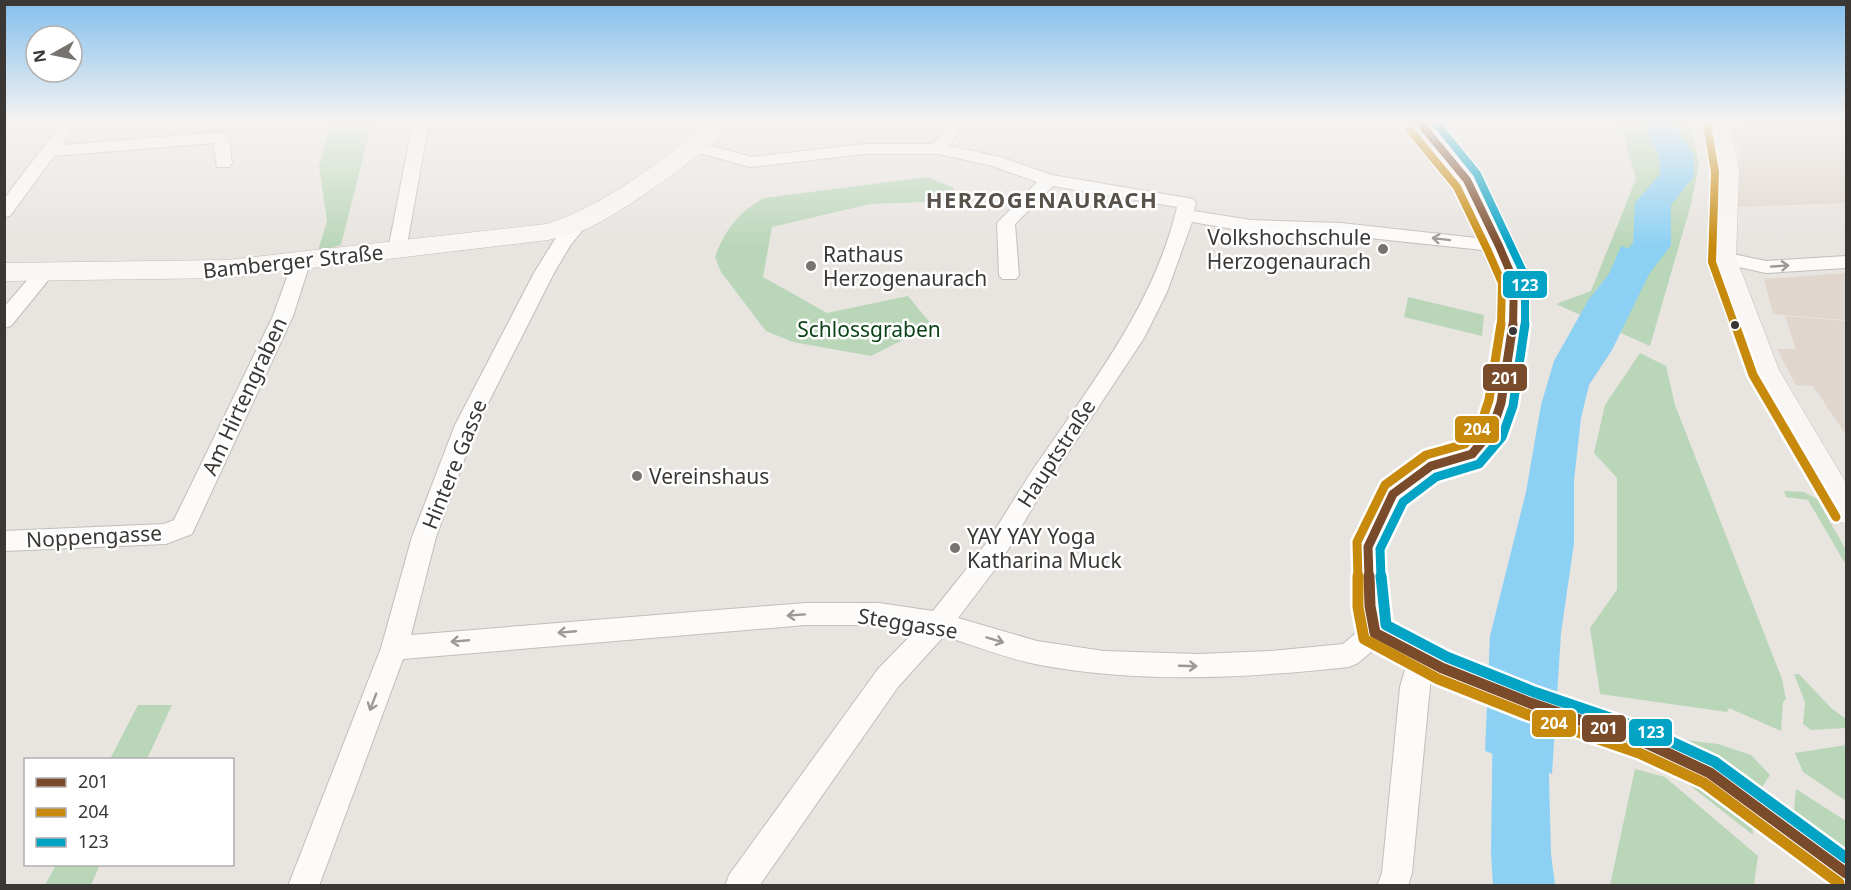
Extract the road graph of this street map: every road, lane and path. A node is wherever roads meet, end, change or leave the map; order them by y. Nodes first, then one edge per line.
1 (40, 164) edge
2 (413, 164) edge
3 (669, 164) edge
4 (1001, 164) edge
5 (1453, 164) edge
6 (1726, 164) edge
7 (1049, 180) junction
8 (8, 204) edge
9 (1186, 209) junction
10 (579, 223) junction
11 (1499, 246) junction
12 (397, 250) junction
13 (1723, 258) junction
14 (1846, 262) edge
15 (301, 263) junction
16 (4, 272) edge
17 (43, 274) junction
18 (1009, 275) dead end
19 (4, 321) edge
20 (1846, 511) edge
21 (183, 527) joint
22 (4, 541) edge
23 (939, 623) junction
24 (1375, 633) junction
25 (394, 648) junction
26 (1432, 663) junction
27 (1846, 873) edge
28 (303, 885) edge
29 (740, 885) edge
30 (1392, 885) edge

1 - 8 street
2 - 12 street
3 - 10 street, Hintere Gasse
4 - 7 street
5 - 11 street
6 - 13 street
7 - 9 street
7 - 18 street
11 -> 9 street
9 - 23 street, Hauptstraße
10 - 12 street, Bamberger Straße
10 - 25 street, Hintere Gasse
11 - 24 street
12 - 15 street, Bamberger Straße
13 -> 14 street
13 - 20 street
15 - 17 street, Bamberger Straße
15 - 21 street, Am Hirtengraben
16 - 17 street, Bamberger Straße
17 - 19 street
21 - 22 street, Noppengasse
23 -> 24 street, Steggasse
23 -> 25 street, Steggasse
23 - 29 street, Hauptstraße
24 - 26 street
25 -> 28 street, Hintere Gasse
26 - 27 street
26 - 30 street

